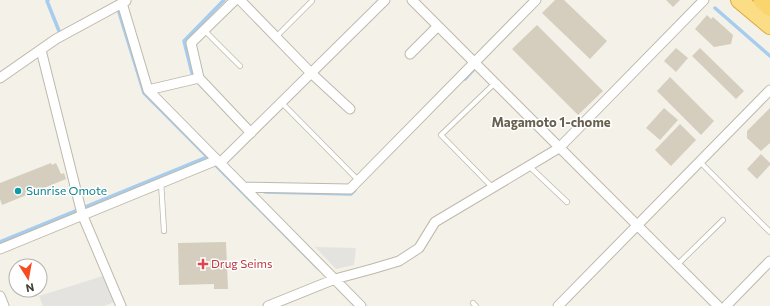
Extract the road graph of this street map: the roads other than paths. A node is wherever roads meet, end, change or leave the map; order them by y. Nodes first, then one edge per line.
1 (235, 0) edge
2 (240, 0) edge
3 (385, 0) edge
4 (412, 0) edge
5 (536, 0) edge
6 (704, 0) edge
7 (739, 0) edge
8 (762, 0) edge
9 (312, 1) dead end
10 (119, 2) edge
11 (770, 7) edge
12 (438, 26) junction
13 (770, 26) edge
14 (204, 30) junction
15 (276, 37) junction
16 (41, 50) junction
17 (410, 54) dead end
18 (474, 63) junction
19 (240, 66) dead end
20 (311, 73) junction
21 (0, 78) edge
22 (199, 78) junction
23 (495, 84) junction
24 (148, 90) junction
25 (770, 90) edge
26 (282, 102) junction
27 (350, 109) dead end
28 (251, 133) junction
29 (559, 148) junction
30 (219, 161) junction
31 (700, 162) junction
32 (529, 166) junction
33 (358, 180) junction
34 (161, 182) junction
35 (244, 187) junction
36 (493, 188) junction
37 (567, 202) dead end
38 (82, 214) junction
39 (723, 220) dead end
40 (637, 225) junction
41 (164, 230) dead end
42 (770, 232) edge
43 (0, 249) edge
44 (770, 261) edge
45 (677, 265) junction
46 (335, 279) junction
47 (0, 296) edge
48 (4, 306) edge
49 (121, 306) edge
50 (268, 306) edge
51 (361, 306) edge
52 (558, 306) edge
53 (718, 306) edge
54 (726, 306) edge

1 - 14 street
2 - 15 street
3 - 20 street
4 - 12 street
5 - 18 street
6 - 29 street
7 - 13 highway
8 - 11 highway
9 - 15 lane
10 - 16 street
10 - 24 street
12 - 17 street
12 - 18 street
14 - 19 lane
14 - 22 street
15 - 20 street
16 - 21 street
16 - 38 street
18 - 23 street
18 - 33 street
20 - 26 street
20 - 27 street
22 - 24 street
22 - 28 street
23 - 29 street
23 - 36 lane
24 - 30 street
25 - 31 street
26 - 28 street
26 - 33 lane
28 - 30 street
29 - 32 street
29 - 40 street
30 - 34 street
30 - 35 street
31 - 40 street
31 - 42 lane
32 - 36 street
32 - 37 lane
33 - 35 street
34 - 38 street
34 - 41 lane
35 - 46 street
36 - 46 street
38 - 43 street
38 - 49 street
39 - 45 lane
40 - 45 street
40 - 52 street
44 - 54 street
45 - 53 street
46 - 50 street
46 - 51 street
47 - 48 street

